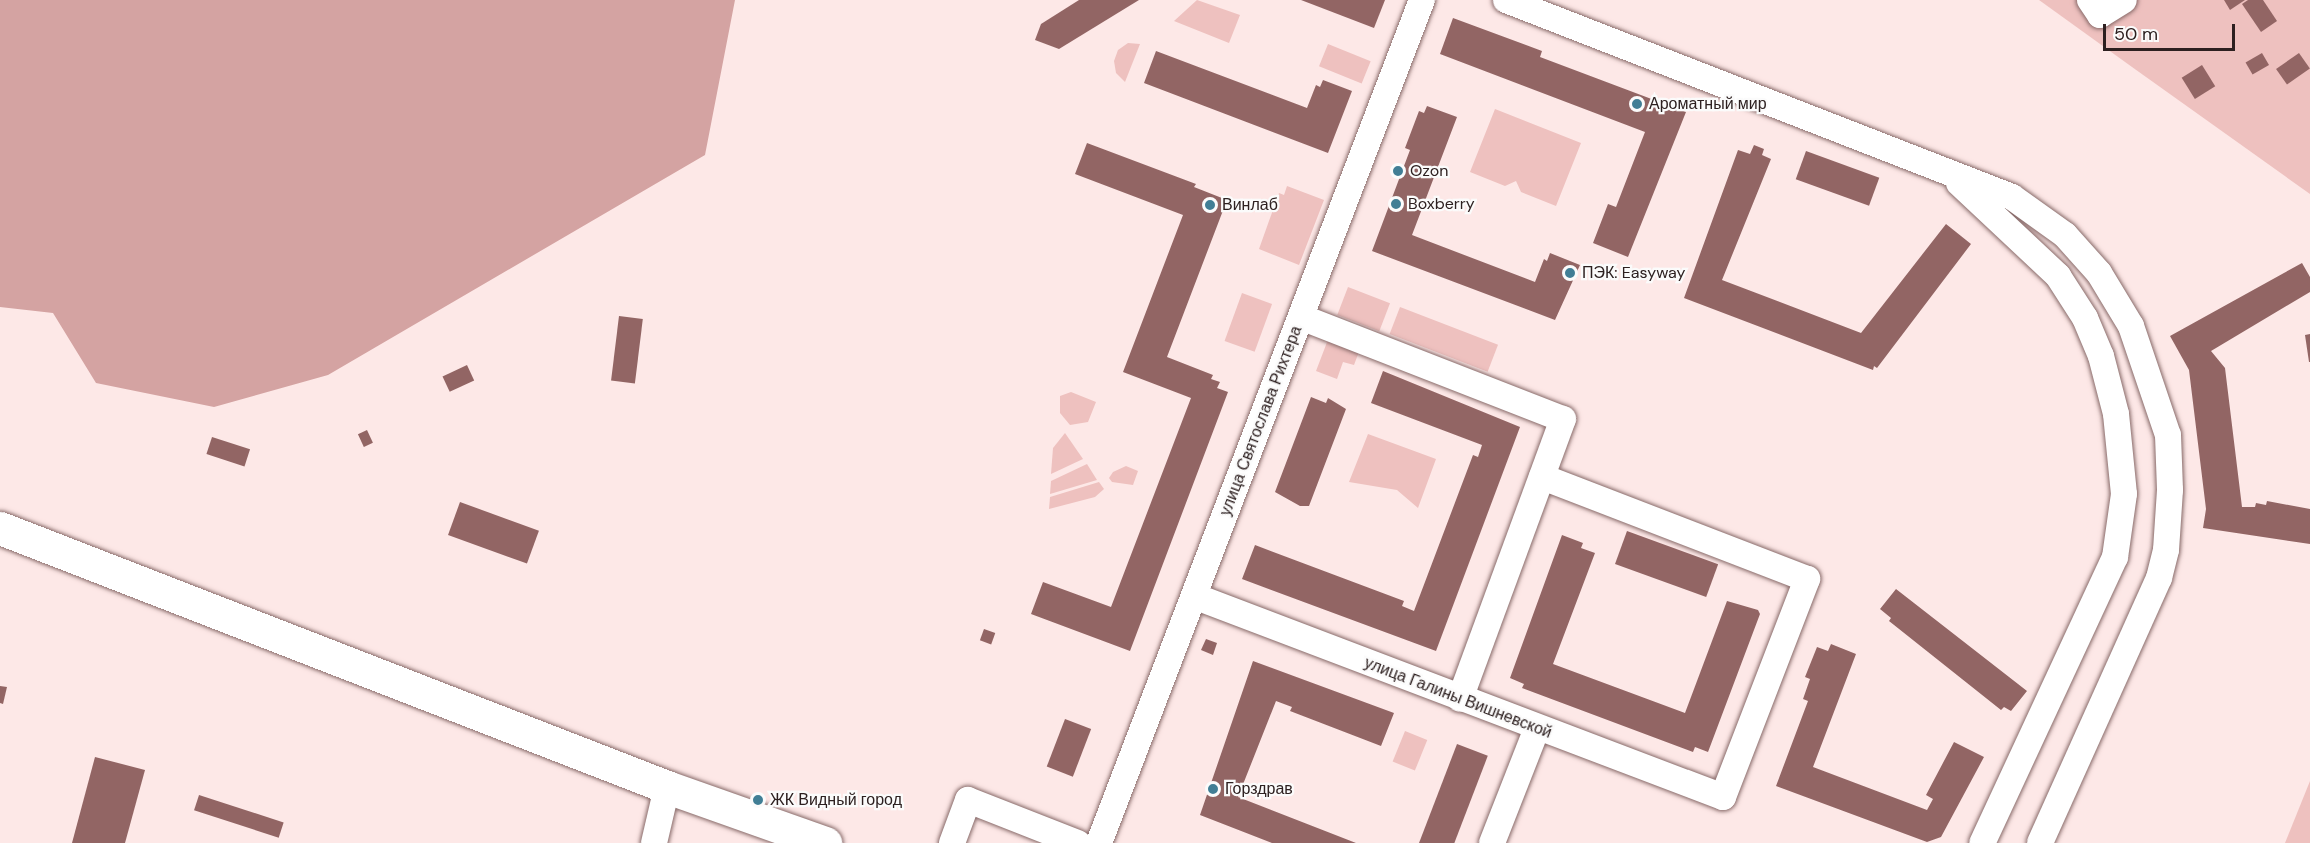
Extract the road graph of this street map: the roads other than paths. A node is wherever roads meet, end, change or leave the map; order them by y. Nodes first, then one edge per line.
1 (1422, 0) edge
2 (1506, 0) edge
3 (2090, 0) edge
4 (2124, 0) edge
5 (1945, 171) junction
6 (1301, 316) junction
7 (1542, 477) junction
8 (0, 528) edge
9 (1194, 596) junction
10 (1460, 699) junction
11 (1537, 728) junction
12 (667, 787) junction
13 (654, 843) edge
14 (825, 843) edge
15 (952, 843) edge
16 (1078, 843) edge
17 (1098, 843) edge
18 (1492, 843) edge
19 (1982, 843) edge
20 (2040, 843) edge

1 - 6 street, улица Святослава Рихтера
2 - 5 street
3 - 4 street
5 - 19 street
5 - 20 street
6 - 7 street
6 - 9 street, улица Святослава Рихтера
7 - 10 street
7 - 11 street, улица Галины Вишневской
8 - 12 main road
9 - 10 street, улица Галины Вишневской
9 - 17 street, улица Святослава Рихтера
10 - 11 street, улица Галины Вишневской
11 - 18 street
12 - 13 street
12 - 14 main road
15 - 16 street

